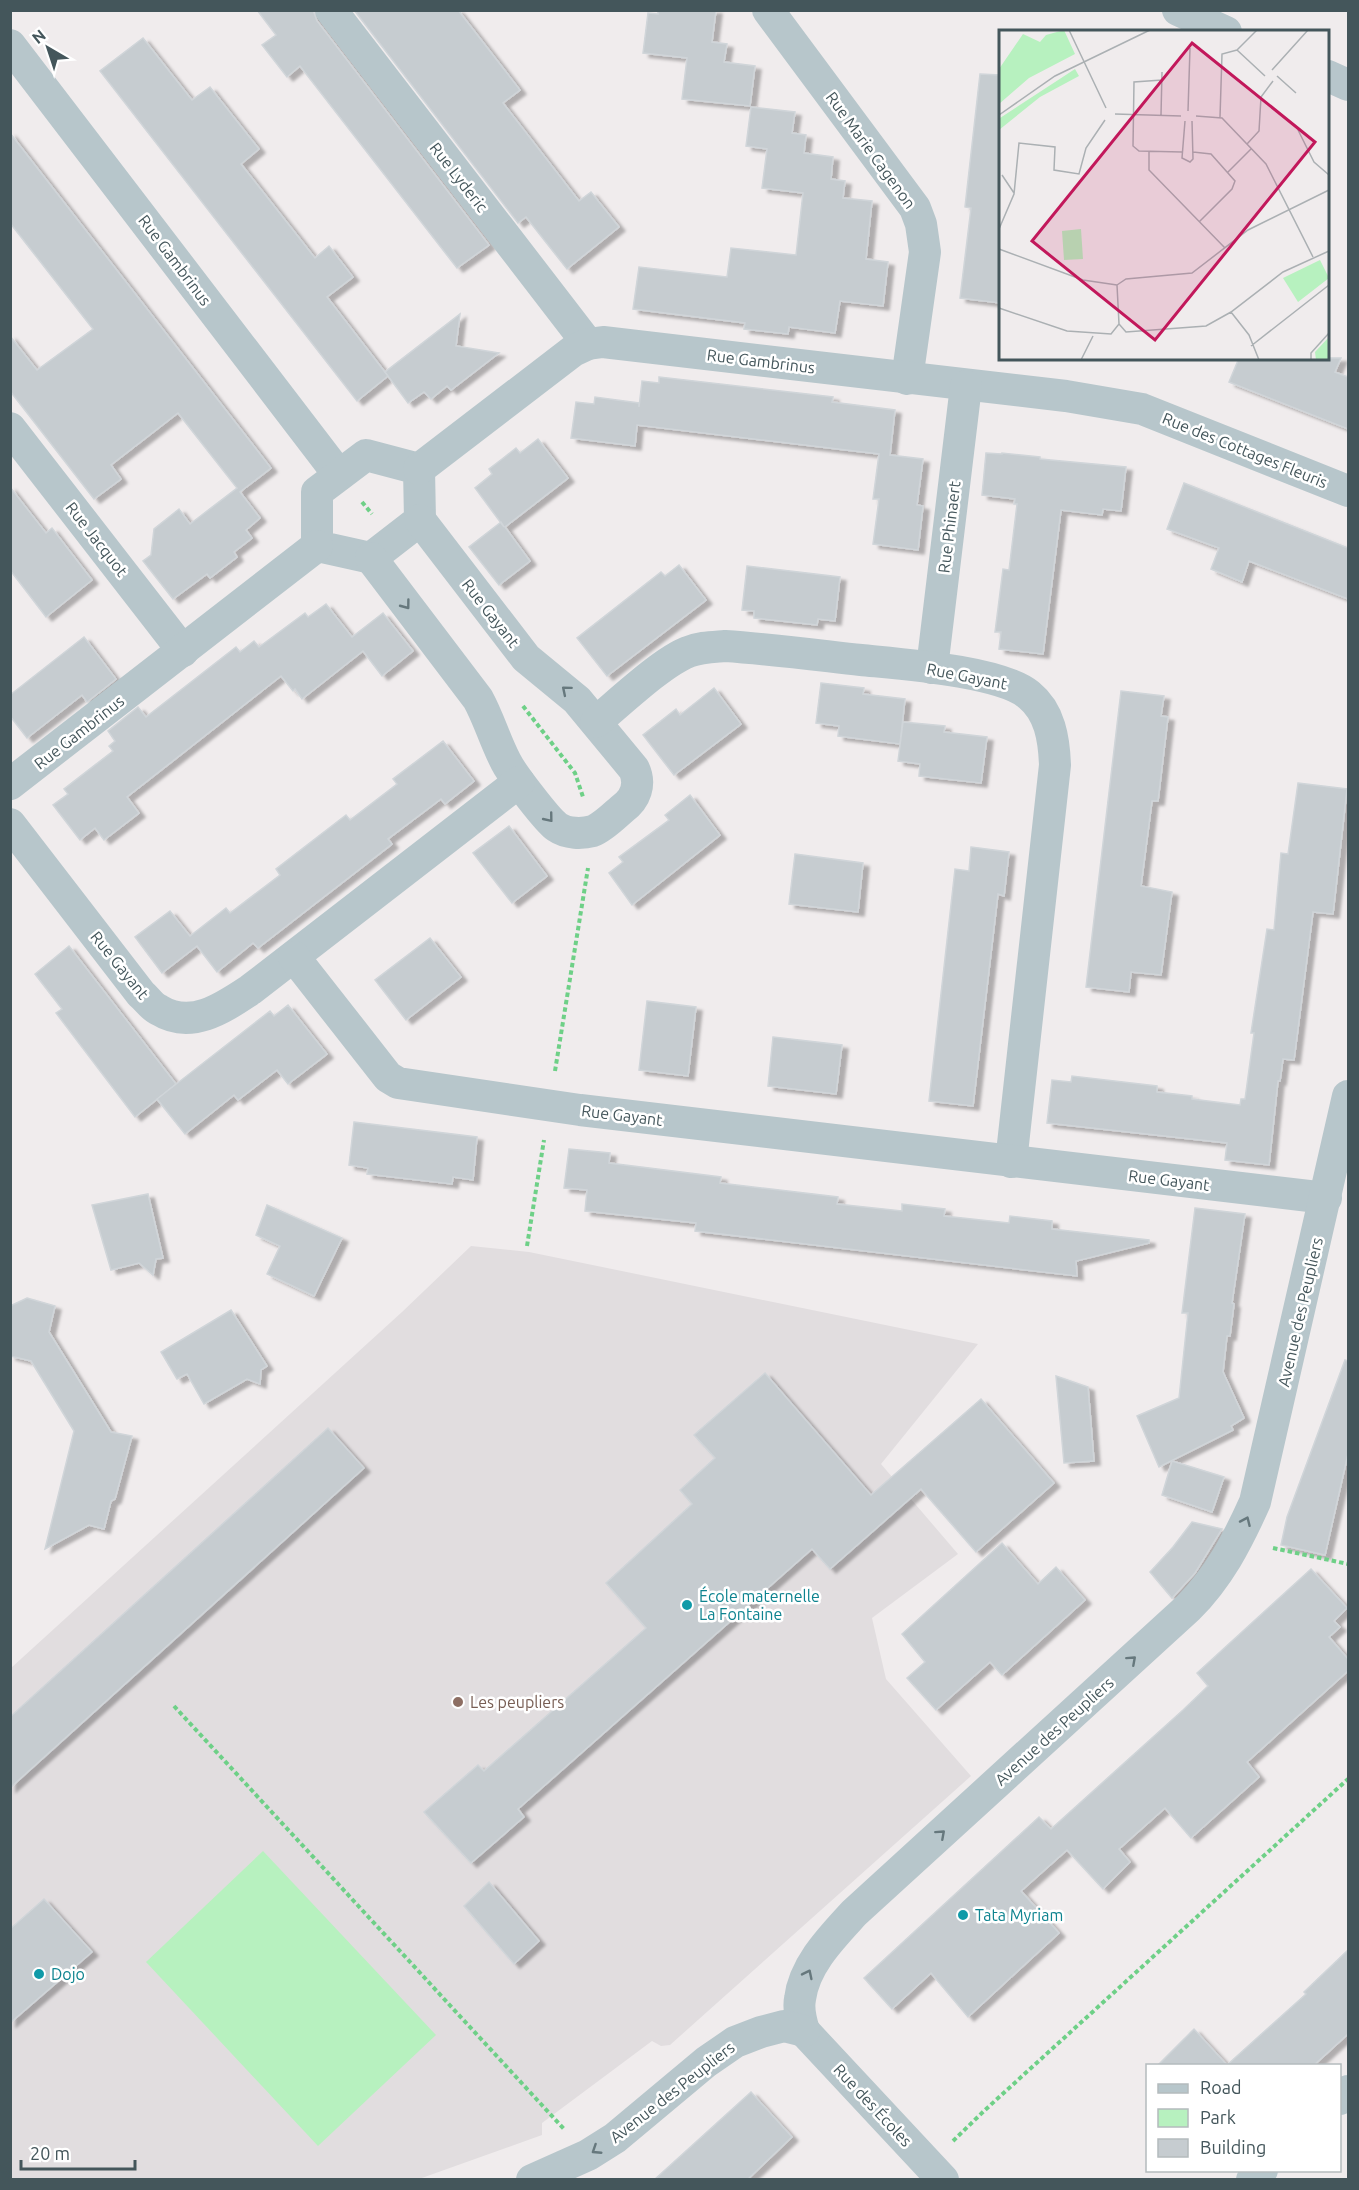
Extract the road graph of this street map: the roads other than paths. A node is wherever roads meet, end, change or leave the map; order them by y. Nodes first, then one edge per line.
1 (331, 10) edge
2 (768, 10) edge
3 (1178, 10) edge
4 (1222, 30) edge
5 (10, 45) edge
6 (1329, 76) edge
7 (1348, 85) edge
8 (588, 344) junction
9 (907, 379) junction
10 (966, 386) junction
11 (1142, 409) joint
12 (10, 428) edge
13 (419, 469) junction
14 (339, 475) junction
15 (1348, 491) edge
16 (420, 520) junction
17 (317, 546) junction
18 (371, 558) junction
19 (183, 651) junction
20 (932, 668) junction
21 (596, 722) junction
22 (519, 782) junction
23 (10, 784) edge
24 (10, 824) edge
25 (294, 957) junction
26 (1348, 1096) edge
27 (1011, 1162) junction
28 (1326, 1198) junction
29 (804, 2031) junction
30 (936, 2172) edge
31 (532, 2180) edge

1 - 8 street, Rue Lyderic
2 - 9 street, Rue Marie Cagenon
3 - 4 street
5 - 14 street, Rue Gambrinus
6 - 7 street
8 - 9 street, Rue Gambrinus
8 - 13 street, Rue Gambrinus
9 - 10 street, Rue Gambrinus
10 - 11 street, Rue Gambrinus
10 - 20 street, Rue Phinaert
11 - 15 street, Rue des Cottages Fleuris
12 - 19 street, Rue Jacquot
13 - 14 street
13 - 16 street
14 - 17 street
16 - 18 street
21 -> 16 street, Rue Gayant
17 - 18 street
17 - 19 street, Rue Gambrinus
18 -> 22 street
19 - 23 street, Rue Gambrinus
20 - 21 street, Rue Gayant
20 - 27 street, Rue Gayant
22 -> 21 street, Rue Gayant
22 - 25 street, Rue Gayant
24 - 25 street, Rue Gayant
25 - 27 street, Rue Gayant
26 - 28 street, Avenue des Peupliers
27 - 28 street, Rue Gayant
29 -> 28 street, Avenue des Peupliers
29 - 30 street, Rue des Écoles
29 -> 31 street, Avenue des Peupliers

